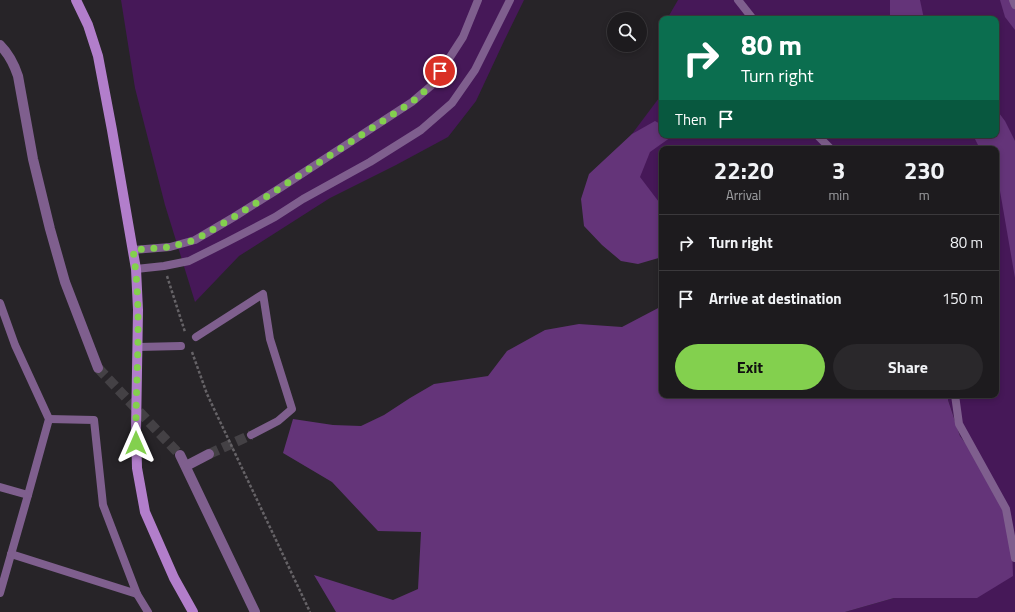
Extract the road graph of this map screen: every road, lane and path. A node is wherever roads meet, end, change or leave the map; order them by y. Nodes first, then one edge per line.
1 (76, 0) edge
2 (478, 0) edge
3 (510, 0) edge
4 (738, 0) edge
5 (1013, 0) edge
6 (1015, 5) edge
7 (751, 16) edge
8 (0, 45) edge
9 (820, 138) edge
10 (828, 146) edge
11 (133, 250) junction
12 (164, 266) junction
13 (136, 270) junction
14 (0, 302) edge
15 (2, 316) edge
16 (187, 337) dead end
17 (196, 337) dead end
18 (181, 346) dead end
19 (138, 347) junction
20 (192, 351) dead end
21 (98, 368) tunnel mouth
22 (955, 398) edge
23 (48, 419) junction
24 (251, 435) tunnel mouth
25 (209, 454) tunnel mouth
26 (180, 455) tunnel mouth
27 (186, 466) junction
28 (0, 486) edge
29 (28, 495) junction
30 (11, 554) junction
31 (1015, 558) edge
32 (0, 593) edge
33 (137, 594) junction
34 (148, 612) edge
35 (193, 612) edge
36 (255, 612) edge
37 (310, 612) edge

1 - 11 street
2 - 11 lane
3 - 12 lane
4 - 7 lane
5 - 6 lane
8 - 21 street
9 - 10 lane
11 - 13 street
12 - 13 lane
12 - 16 path
13 - 19 street
14 - 15 lane
15 - 23 lane
17 - 24 lane
18 - 19 lane
19 - 35 street
20 - 37 path
22 - 31 lane
23 - 29 lane
23 - 33 lane
25 - 27 street
26 - 27 street
27 - 36 street
28 - 29 lane
29 - 30 lane
30 - 32 lane
30 - 33 lane
33 - 34 lane

